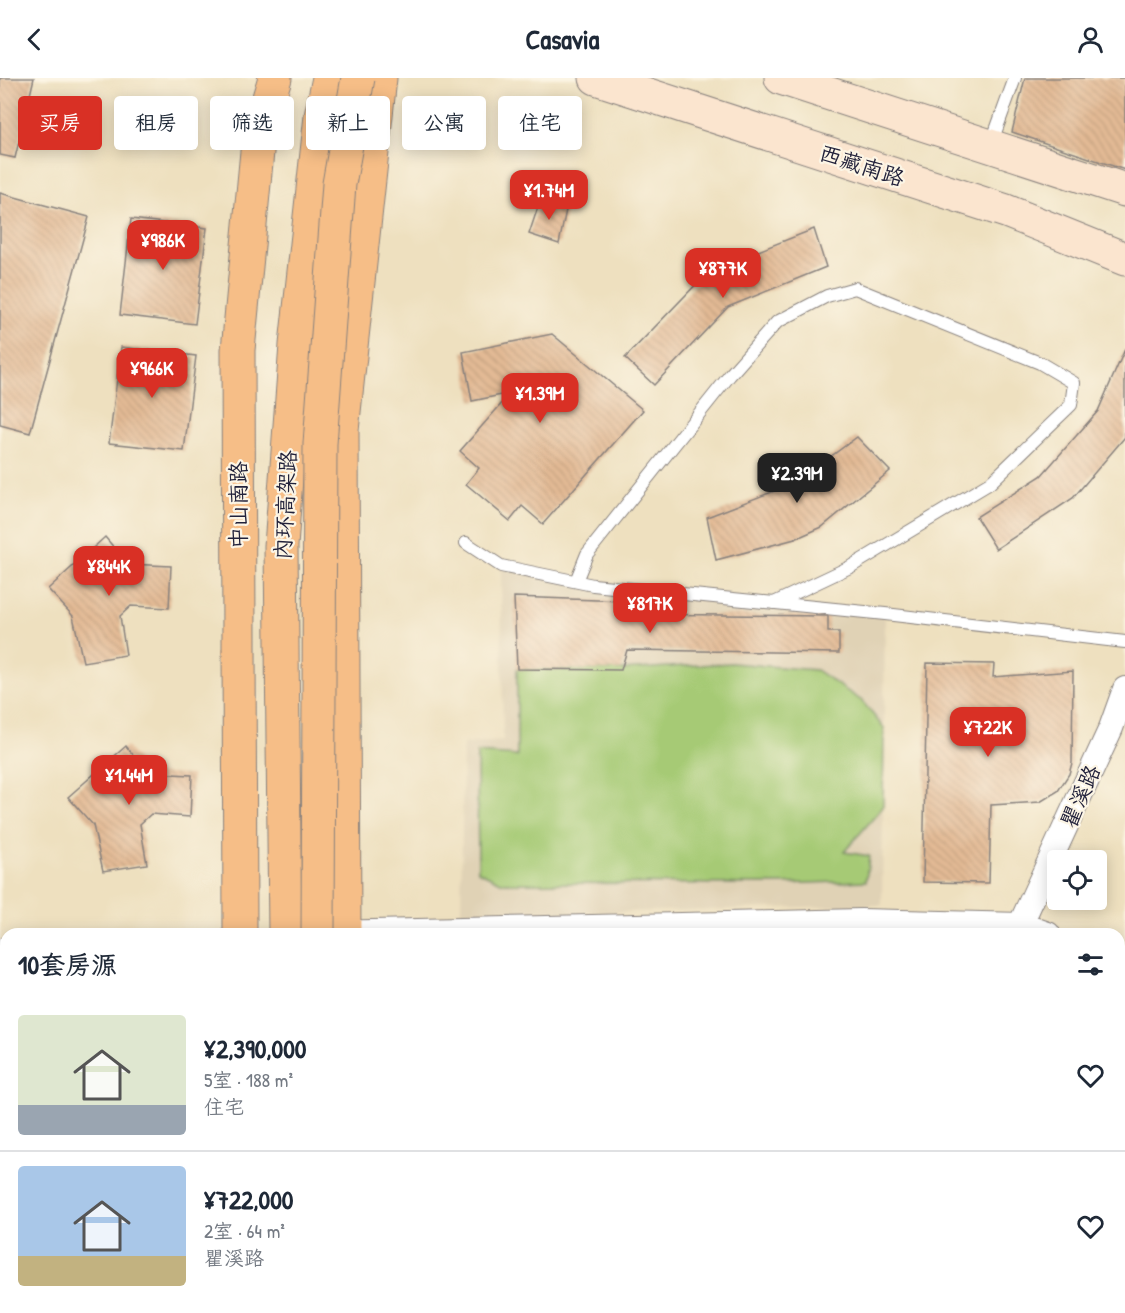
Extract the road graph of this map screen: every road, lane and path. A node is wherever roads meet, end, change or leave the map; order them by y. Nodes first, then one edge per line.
1 (275, 78) edge
2 (329, 78) edge
3 (358, 78) edge
4 (380, 78) edge
5 (596, 78) edge
6 (781, 78) edge
7 (1016, 78) edge
8 (991, 144) junction
9 (1125, 190) edge
10 (1125, 259) edge
11 (466, 543) dead end
12 (576, 581) junction
13 (774, 603) junction
14 (1125, 642) edge
15 (1125, 689) edge
16 (240, 928) edge
17 (285, 928) edge
18 (336, 928) edge
19 (336, 928) edge
20 (578, 928) edge
21 (984, 928) edge
22 (1020, 928) edge

1 - 16 main road, 中山南路
2 - 17 main road, 内环高架路
3 - 18 main road, 内环高架路, bridge
4 - 19 main road
5 - 10 main road, 西藏南路
6 - 8 main road
7 - 8 lane
8 - 9 main road
11 - 12 lane
12 - 13 lane
12 - 13 lane
13 - 14 lane
15 - 22 street, 瞿溪路
20 - 21 street

